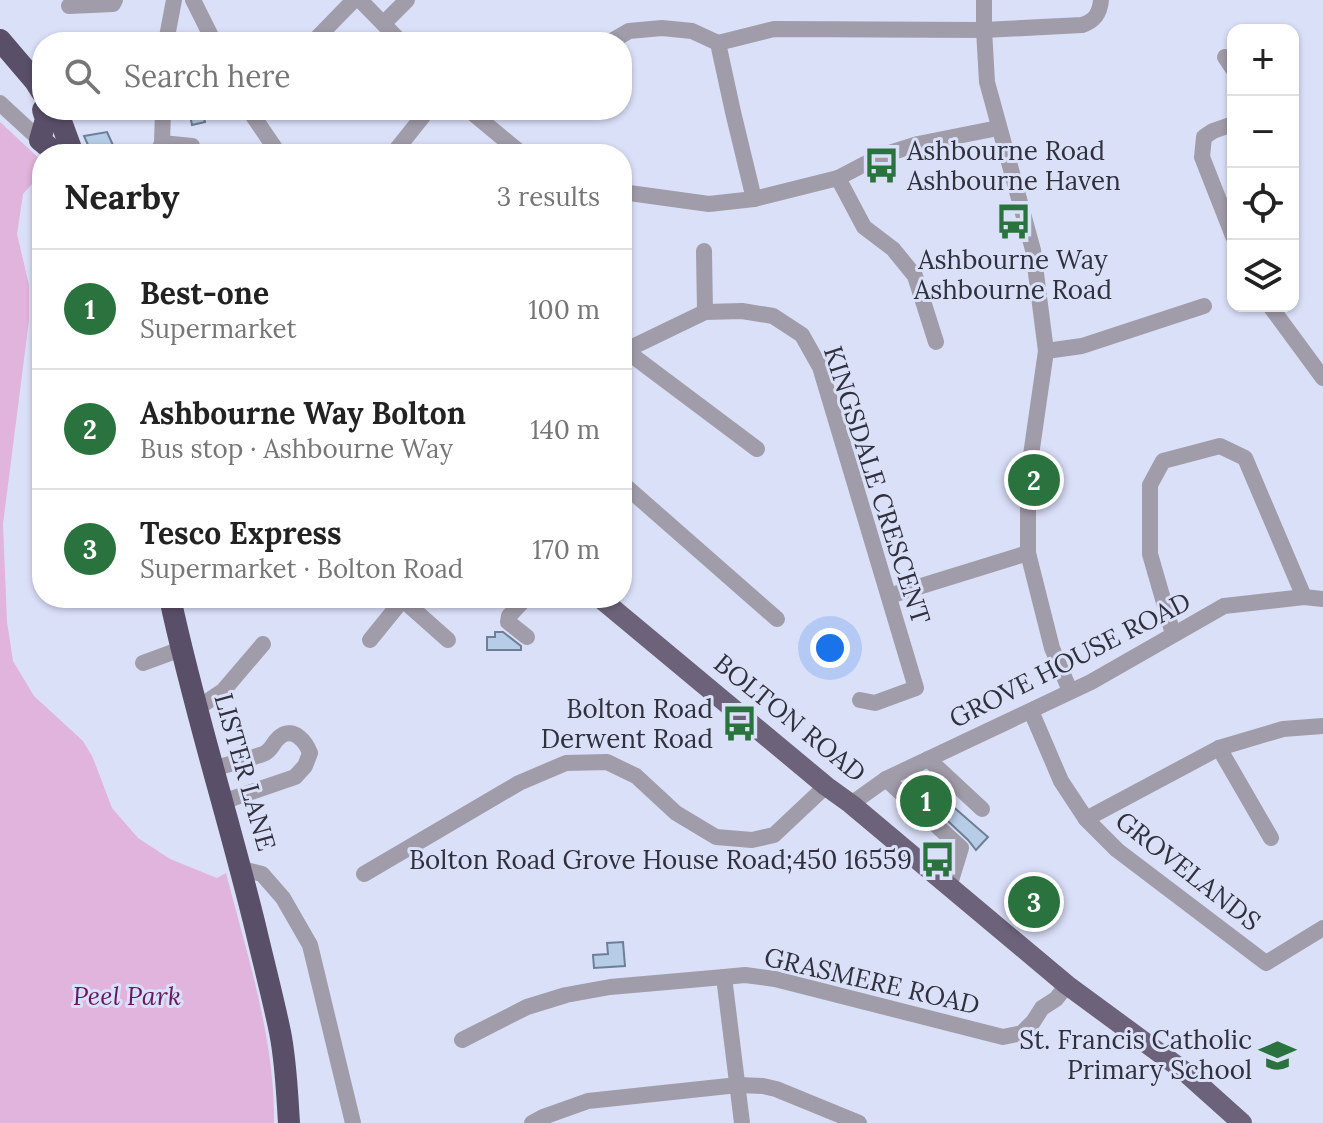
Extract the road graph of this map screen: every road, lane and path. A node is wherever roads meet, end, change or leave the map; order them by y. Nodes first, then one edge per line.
1 (115, 0) edge
2 (174, 0) edge
3 (193, 0) edge
4 (354, 0) edge
5 (360, 0) edge
6 (407, 0) edge
7 (984, 0) edge
8 (1101, 0) edge
9 (69, 6) dead end
10 (384, 23) junction
11 (984, 30) junction
12 (168, 32) edge
13 (209, 32) edge
14 (323, 32) edge
15 (392, 32) edge
16 (627, 32) edge
17 (0, 40) edge
18 (718, 43) junction
19 (32, 78) edge
20 (0, 103) edge
21 (46, 120) edge
22 (59, 120) edge
23 (162, 120) edge
24 (256, 120) edge
25 (420, 120) edge
26 (481, 120) edge
27 (1227, 126) edge
28 (998, 128) junction
29 (45, 144) edge
30 (48, 144) edge
31 (69, 144) edge
32 (160, 144) edge
33 (272, 144) edge
34 (401, 144) edge
35 (510, 144) edge
36 (838, 178) junction
37 (632, 193) edge
38 (754, 199) junction
39 (1227, 221) edge
40 (704, 251) dead end
41 (1204, 306) dead end
42 (705, 312) junction
43 (1274, 312) edge
44 (936, 342) dead end
45 (632, 347) edge
46 (1046, 351) junction
47 (632, 357) edge
48 (1323, 378) edge
49 (757, 449) dead end
50 (632, 492) edge
51 (1028, 553) junction
52 (889, 596) junction
53 (1304, 597) junction
54 (1323, 599) edge
55 (172, 608) edge
56 (396, 608) edge
57 (413, 608) edge
58 (517, 608) edge
59 (612, 608) edge
60 (777, 619) dead end
61 (1173, 634) junction
62 (527, 637) dead end
63 (370, 640) dead end
64 (448, 640) dead end
65 (263, 644) dead end
66 (181, 649) junction
67 (143, 663) dead end
68 (1070, 691) junction
69 (860, 700) dead end
70 (196, 709) junction
71 (1031, 711) junction
72 (1323, 726) edge
73 (1219, 748) junction
74 (928, 759) junction
75 (212, 769) junction
76 (886, 779) junction
77 (826, 786) junction
78 (222, 802) junction
79 (851, 804) junction
80 (982, 809) dead end
81 (1086, 819) junction
82 (1271, 838) dead end
83 (242, 869) junction
84 (364, 874) dead end
85 (949, 887) junction
86 (1323, 928) edge
87 (724, 977) junction
88 (1067, 985) junction
89 (462, 1040) dead end
90 (738, 1085) junction
91 (1229, 1119) edge
92 (289, 1123) edge
93 (353, 1123) edge
94 (532, 1123) edge
95 (742, 1123) edge
96 (859, 1123) edge

1 - 9 street
2 - 12 street
3 - 13 street
4 - 14 street
5 - 10 street
6 - 10 street
7 - 11 street
8 - 11 street
10 - 15 street
11 - 18 street
11 - 28 street
16 - 18 street
17 - 19 highway
18 - 38 street
20 - 29 street
21 - 30 highway
22 - 31 highway
23 - 32 street
24 - 33 street
25 - 34 street
26 - 35 street
27 - 39 street
28 - 36 street
28 - 46 street
36 - 38 street
36 - 44 street
37 - 38 street
40 - 42 street
41 - 46 street
42 - 45 street, KINGSDALE CRESCENT
42 - 52 street, KINGSDALE CRESCENT
43 - 48 street
46 - 51 street
47 - 49 street
50 - 60 street
51 - 52 street
51 - 68 street
52 - 69 street, KINGSDALE CRESCENT
53 - 54 street, GROVE HOUSE ROAD
53 - 61 street, GROVE HOUSE ROAD
53 - 61 street
55 - 66 highway, LISTER LANE
56 - 63 street
57 - 64 street
58 - 62 street
59 - 77 main road, BOLTON ROAD
61 - 68 street, GROVE HOUSE ROAD
65 - 70 street
66 - 67 street
66 - 70 highway, LISTER LANE
68 - 71 street, GROVE HOUSE ROAD
70 - 75 highway, LISTER LANE
71 - 74 street, GROVE HOUSE ROAD
71 - 81 street, GROVELANDS
72 - 73 street
73 - 81 street
73 - 82 street
74 - 76 street, GROVE HOUSE ROAD
74 - 80 street
75 - 78 highway, LISTER LANE
75 - 78 street
76 - 79 street, GROVE HOUSE ROAD
76 - 85 street
77 - 79 main road, BOLTON ROAD
77 - 84 street
78 - 83 highway, LISTER LANE
79 - 85 main road, BOLTON ROAD
81 - 86 street, GROVELANDS
83 - 92 highway
83 - 93 street, LISTER LANE
85 - 88 main road, BOLTON ROAD
87 - 88 street, GRASMERE ROAD
87 - 89 street, GRASMERE ROAD
87 - 90 street
88 - 91 main road, BOLTON ROAD
90 - 94 street
90 - 95 street
90 - 96 street

